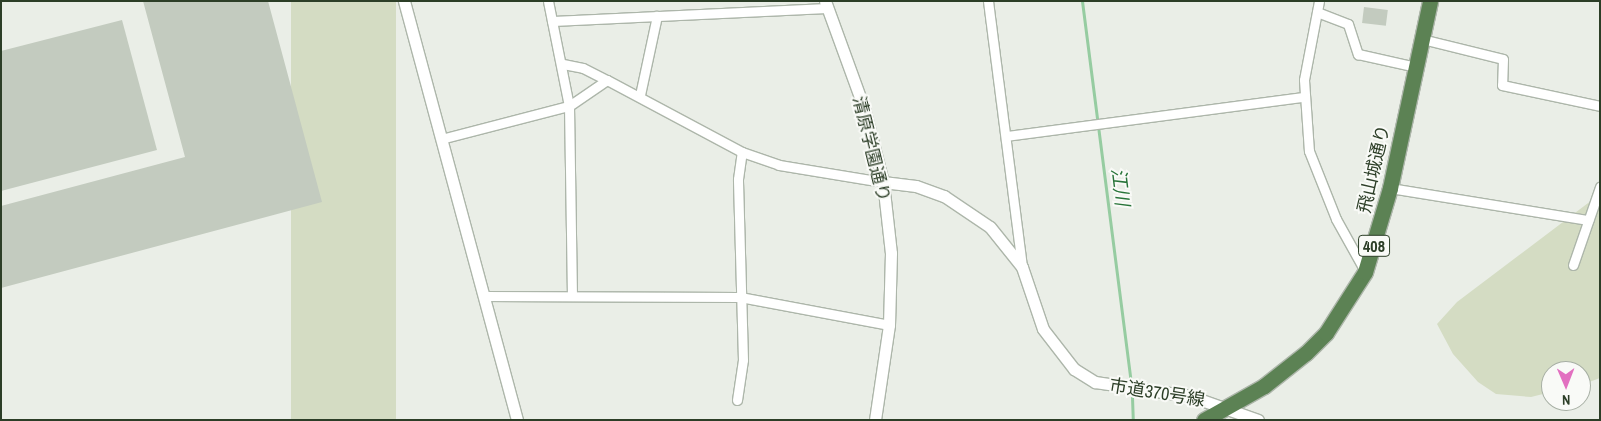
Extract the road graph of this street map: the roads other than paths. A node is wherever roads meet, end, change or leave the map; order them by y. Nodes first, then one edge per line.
1 (404, 1) edge
2 (548, 1) edge
3 (988, 1) edge
4 (1319, 1) edge
5 (1430, 1) edge
6 (827, 5) edge
7 (1317, 12) junction
8 (657, 16) junction
9 (552, 21) junction
10 (1422, 39) junction
11 (563, 64) junction
12 (1416, 67) junction
13 (607, 80) junction
14 (640, 95) junction
15 (1304, 97) junction
16 (569, 106) junction
17 (1600, 106) edge
18 (1006, 136) junction
19 (441, 139) junction
20 (742, 152) junction
21 (883, 182) junction
22 (1600, 187) edge
23 (1390, 188) junction
24 (1588, 220) junction
25 (1573, 265) dead end
26 (1022, 266) junction
27 (1365, 272) junction
28 (483, 296) junction
29 (572, 296) junction
30 (740, 297) junction
31 (889, 325) junction
32 (737, 400) dead end
33 (1228, 406) junction
34 (517, 420) edge
35 (875, 420) edge
36 (1204, 420) edge
37 (1258, 420) edge

1 - 19 street
2 - 9 street
3 - 18 street
4 - 7 street
5 - 10 highway, 飛山城通り / 408
6 - 8 street
6 - 21 street, 清原学園通り
7 - 12 street
7 - 15 street
8 - 9 street
8 - 14 street
9 - 11 street
10 - 12 highway, 飛山城通り / 408
10 - 17 street
11 - 13 street
11 - 16 street
12 - 23 highway, 飛山城通り / 408
13 - 14 street
13 - 16 street
14 - 20 street
15 - 18 street
15 - 27 street
16 - 19 street
16 - 29 street
18 - 26 street
19 - 28 street
20 - 21 street
20 - 30 street
21 - 26 street, 市道370号線
21 - 31 street, 清原学園通り
22 - 24 street
23 - 24 street
23 - 27 highway, 飛山城通り / 408
24 - 25 street
26 - 33 street, 市道370号線
27 - 33 highway, 飛山城通り / 408
28 - 29 street
28 - 34 street
29 - 30 street
30 - 31 street
30 - 32 street
31 - 35 street, 清原学園通り
33 - 36 highway, 飛山城通り / 408
33 - 37 street, 市道370号線

